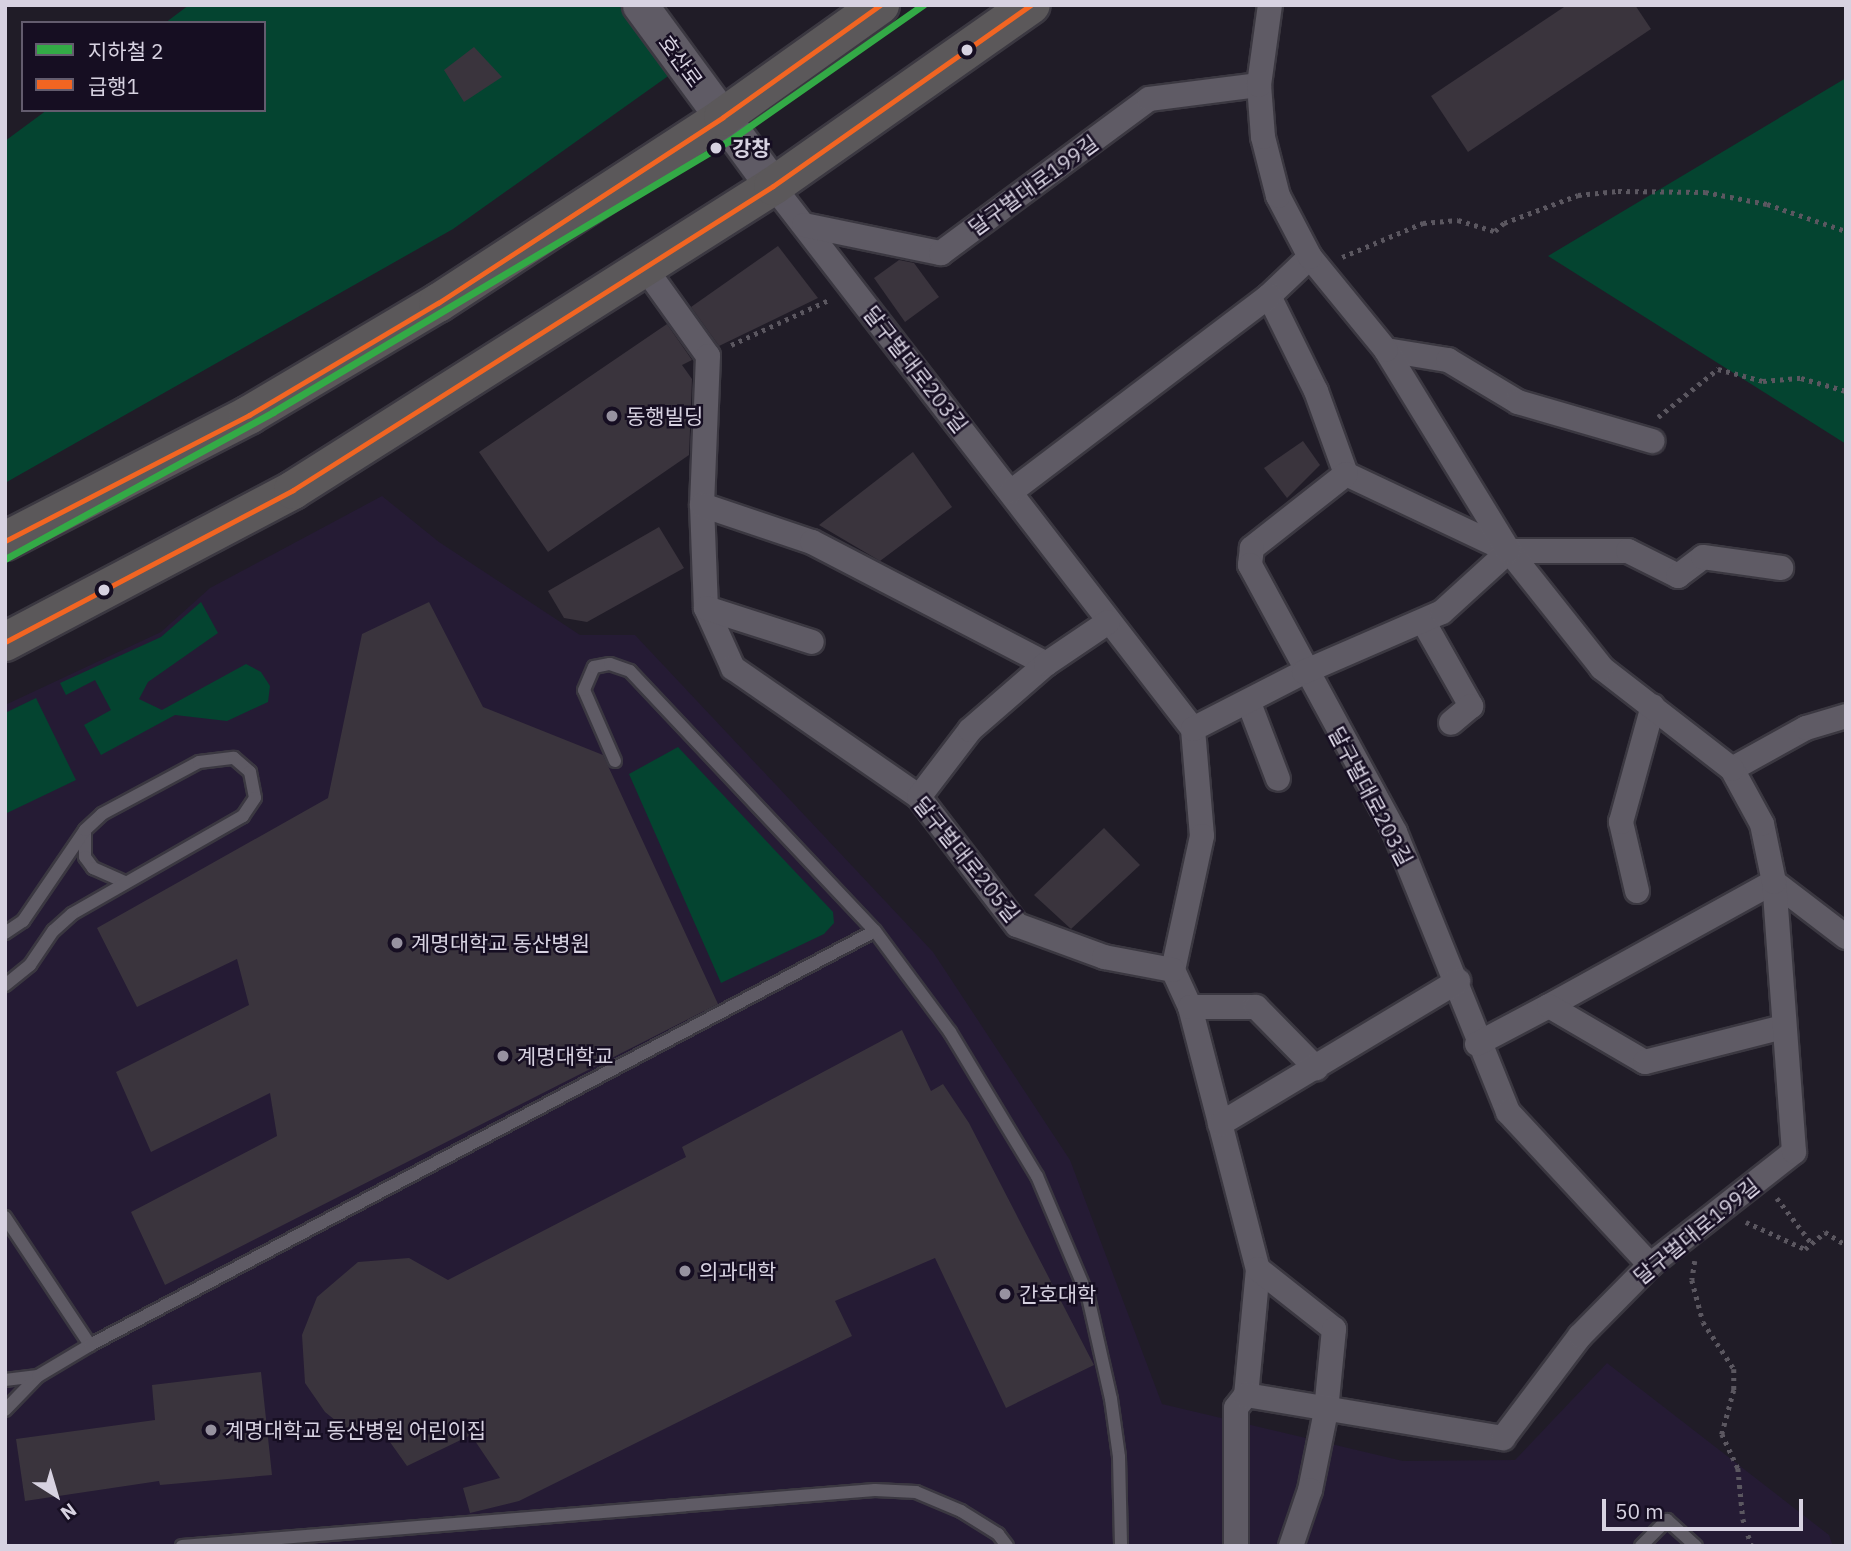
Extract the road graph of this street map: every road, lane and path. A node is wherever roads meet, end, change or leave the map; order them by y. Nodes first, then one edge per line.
1 (640, 5) edge
2 (880, 5) edge
3 (1031, 5) edge
4 (1270, 5) edge
5 (1259, 85) junction
6 (723, 117) junction
7 (773, 186) junction
8 (804, 225) junction
9 (1846, 232) edge
10 (1314, 262) junction
11 (645, 268) junction
12 (852, 289) junction
13 (1269, 296) junction
14 (1386, 350) junction
15 (708, 356) junction
16 (1846, 391) edge
17 (1651, 440) joint
18 (1346, 474) junction
19 (1012, 491) junction
20 (702, 505) junction
21 (5, 541) edge
22 (1508, 551) junction
23 (1781, 568) dead end
24 (706, 608) junction
25 (1423, 621) junction
26 (1108, 622) junction
27 (5, 642) edge
28 (811, 642) dead end
29 (1046, 664) junction
30 (1304, 672) junction
31 (1249, 703) junction
32 (1653, 706) junction
33 (1846, 716) edge
34 (1451, 723) dead end
35 (1193, 729) junction
36 (615, 761) dead end
37 (1732, 769) junction
38 (1278, 779) dead end
39 (919, 797) junction
40 (85, 830) junction
41 (124, 882) junction
42 (1774, 882) junction
43 (1637, 891) dead end
44 (875, 931) junction
45 (5, 933) edge
46 (1846, 937) edge
47 (1173, 970) junction
48 (1458, 981) junction
49 (5, 985) edge
50 (1549, 1006) junction
51 (1190, 1007) junction
52 (1783, 1027) junction
53 (1477, 1044) junction
54 (1316, 1068) junction
55 (1220, 1124) junction
56 (1768, 1173) junction
57 (5, 1217) edge
58 (1697, 1229) junction
59 (1812, 1244) junction
60 (1846, 1245) edge
61 (1650, 1265) junction
62 (1258, 1269) junction
63 (90, 1345) junction
64 (38, 1376) junction
65 (5, 1380) edge
66 (1246, 1395) junction
67 (5, 1410) edge
68 (1326, 1411) junction
69 (182, 1546) edge
70 (1007, 1546) edge
71 (1121, 1546) edge
72 (1236, 1546) edge
73 (1291, 1546) edge
74 (1642, 1546) edge
75 (1696, 1546) edge
76 (1752, 1546) edge

1 - 6 street, 호산로
2 - 6 main road
3 - 7 main road
4 - 5 street, 달구벌대로199길
5 - 8 street, 달구벌대로199길
5 - 10 street, 달구벌대로199길
6 - 7 street, 달구벌대로203길
6 - 21 main road
7 - 8 street, 달구벌대로203길
7 - 11 main road
8 - 12 street, 달구벌대로203길
9 - 10 path
10 - 13 street
10 - 14 street, 달구벌대로199길
11 - 15 street
11 - 27 main road
12 - 15 path
12 - 19 street, 달구벌대로203길
13 - 18 street
13 - 19 street
14 - 17 street
14 - 22 street, 달구벌대로199길
15 - 20 street, 달구벌대로205길
16 - 17 path
18 - 22 street, 달구벌대로199길
18 - 30 street
19 - 26 street, 달구벌대로203길
20 - 24 street, 달구벌대로205길
20 - 29 street
22 - 23 street, 달구벌대로199길
22 - 25 street
22 - 32 street, 달구벌대로199길
24 - 28 street
24 - 39 street, 달구벌대로205길
25 - 30 street
25 - 34 street
26 - 29 street
26 - 35 street, 달구벌대로203길
29 - 39 street
30 - 31 street
30 - 48 street, 달구벌대로203길
31 - 35 street
31 - 38 street
32 - 37 street, 달구벌대로199길
32 - 43 street
33 - 37 street
35 - 47 street
36 - 44 lane
37 - 42 street, 달구벌대로199길
39 - 47 street, 달구벌대로205길
40 - 41 lane
40 - 41 lane
40 - 45 lane
41 - 49 lane
42 - 46 street
42 - 50 street
42 - 52 street, 달구벌대로199길
44 - 63 lane
44 - 71 lane
47 - 51 street
48 - 53 street, 달구벌대로203길
48 - 54 street
50 - 52 street
50 - 53 street
51 - 54 street
51 - 55 street
52 - 56 street, 달구벌대로199길
53 - 61 street, 달구벌대로203길
54 - 55 street
55 - 62 street
56 - 58 street, 달구벌대로199길
56 - 59 path
57 - 63 lane
58 - 59 path
58 - 61 street, 달구벌대로199길
58 - 76 path
59 - 60 path
61 - 68 street, 달구벌대로199길
62 - 66 street
62 - 68 street
63 - 64 lane
64 - 65 lane
64 - 67 lane
66 - 68 street, 달구벌대로199길
66 - 72 street
68 - 73 street
69 - 70 lane
74 - 75 lane

